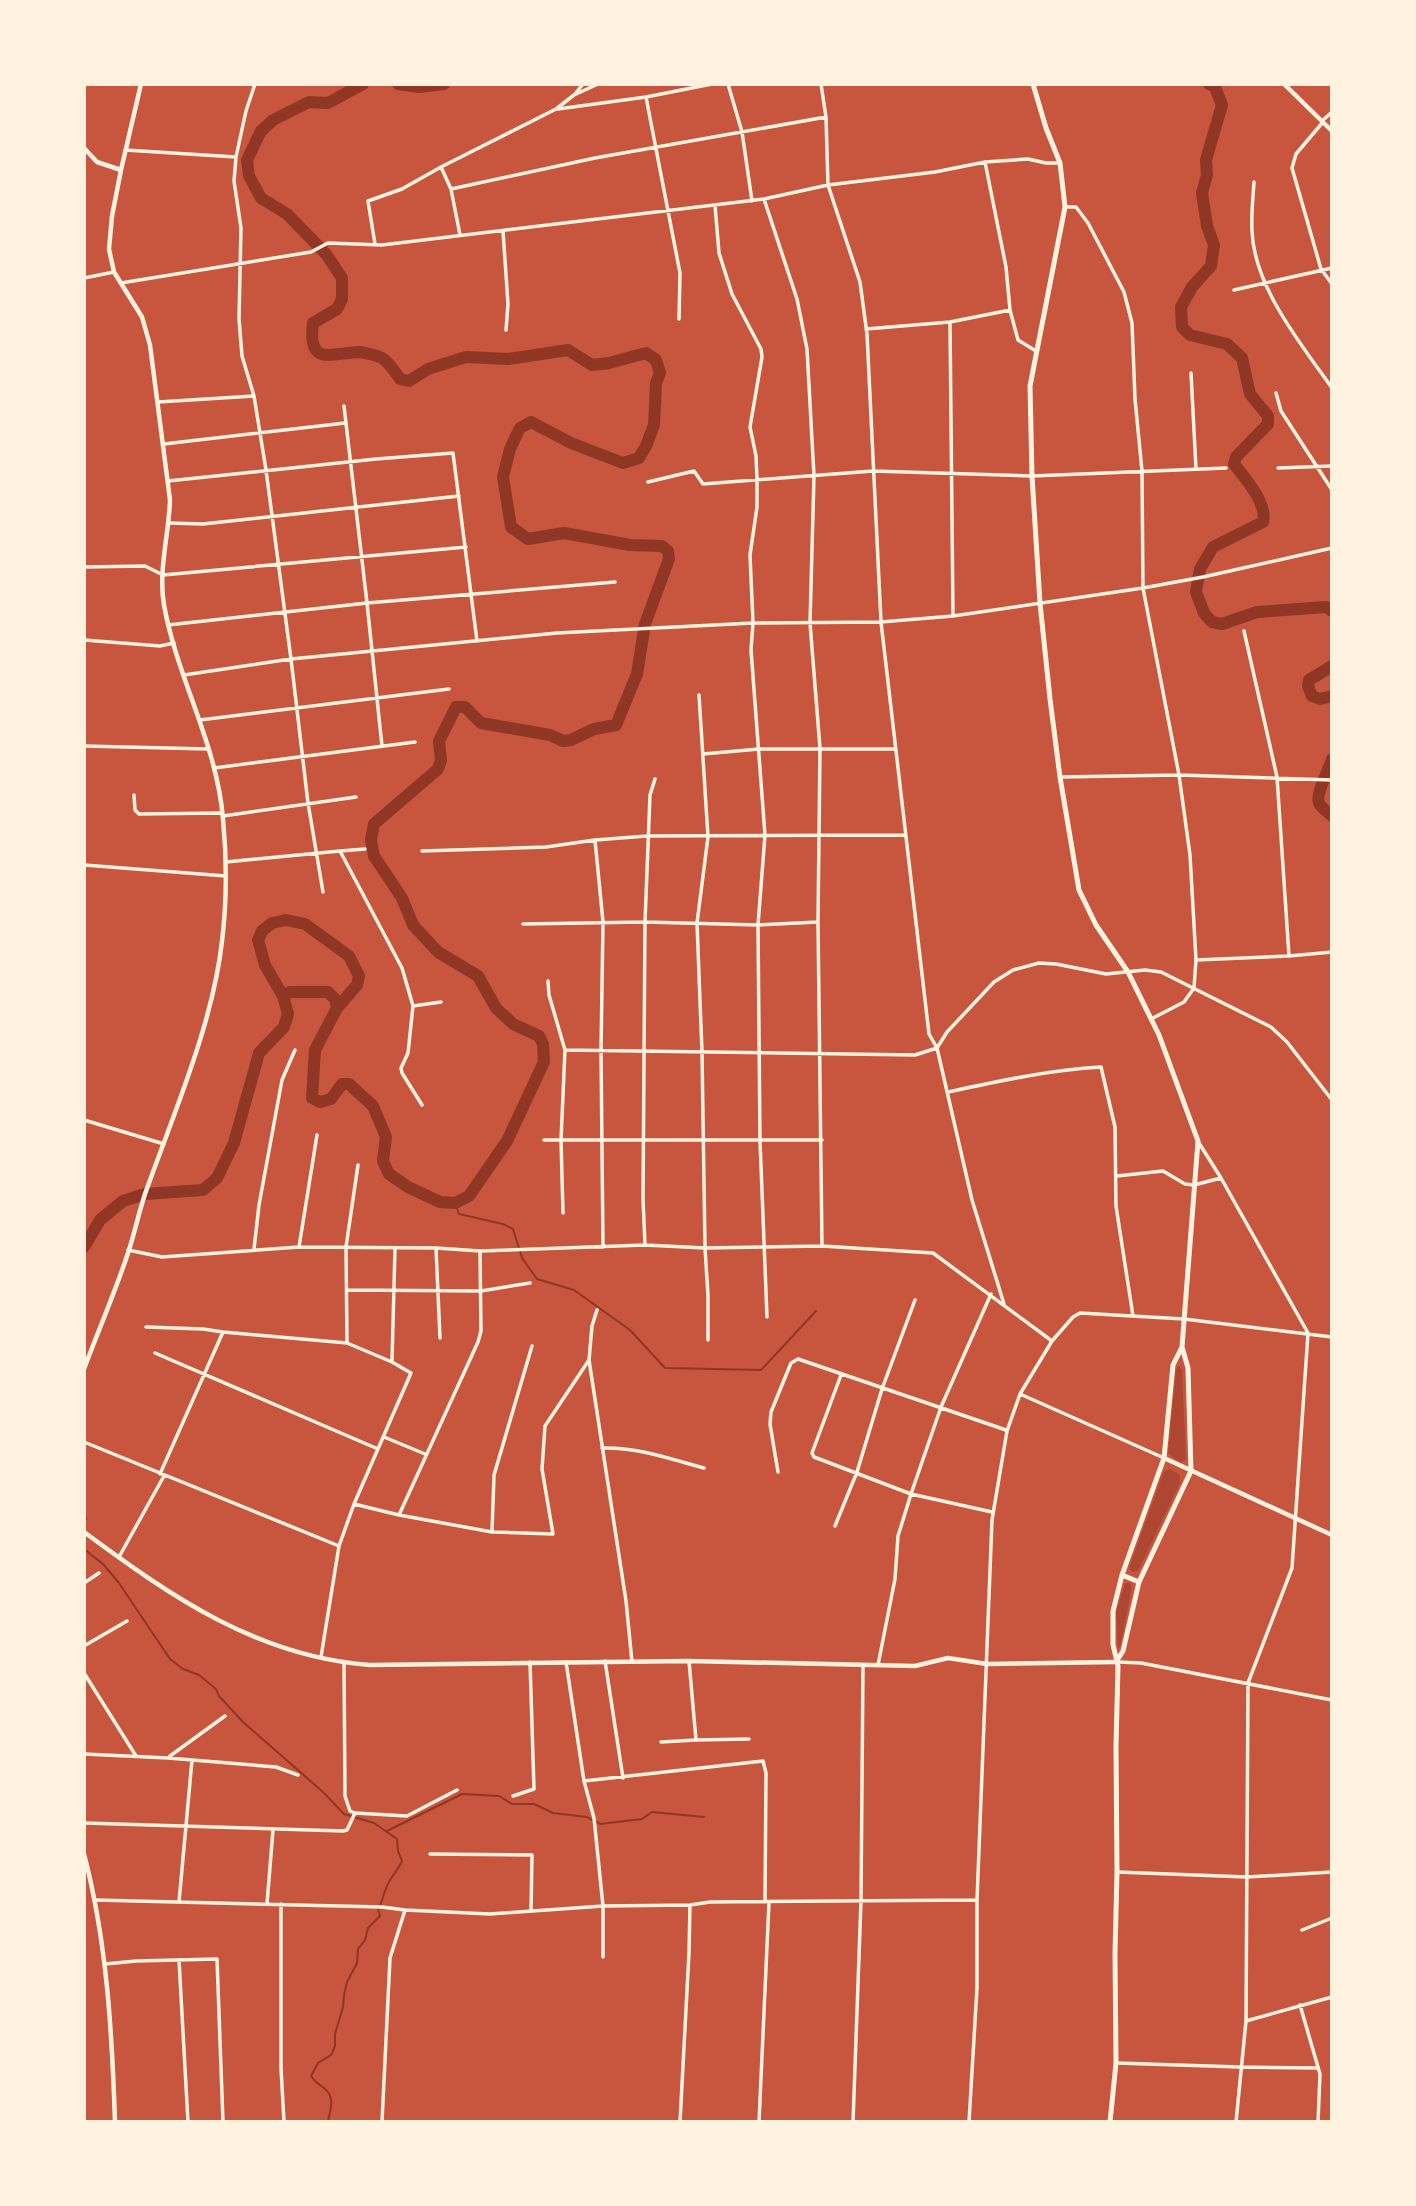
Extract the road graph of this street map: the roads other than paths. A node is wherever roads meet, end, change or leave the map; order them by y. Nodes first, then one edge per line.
1 (141, 84) edge
2 (583, 84) edge
3 (598, 84) edge
4 (712, 84) edge
5 (728, 84) edge
6 (821, 84) edge
7 (1033, 84) edge
8 (1284, 84) edge
9 (253, 85) edge
10 (574, 95) junction
11 (646, 97) junction
12 (556, 109) junction
13 (1332, 111) edge
14 (827, 117) junction
15 (1323, 122) junction
16 (1332, 131) edge
17 (742, 132) junction
18 (84, 148) edge
19 (656, 148) junction
20 (125, 150) junction
21 (236, 157) junction
22 (985, 162) junction
23 (1060, 163) junction
24 (441, 167) junction
25 (121, 170) junction
26 (1254, 182) dead end
27 (828, 185) junction
28 (451, 189) junction
29 (764, 200) junction
30 (752, 201) junction
31 (715, 205) junction
32 (1065, 207) junction
33 (667, 211) junction
34 (503, 230) junction
35 (460, 235) junction
36 (375, 244) junction
37 (239, 265) junction
38 (1332, 268) edge
39 (1321, 269) junction
40 (114, 272) junction
41 (84, 278) edge
42 (1266, 282) junction
43 (121, 283) junction
44 (1332, 284) edge
45 (1234, 290) dead end
46 (1010, 310) junction
47 (679, 320) dead end
48 (950, 322) junction
49 (866, 329) junction
50 (506, 330) dead end
51 (1036, 351) junction
52 (1191, 373) dead end
53 (1332, 388) edge
54 (1276, 393) dead end
55 (254, 396) junction
56 (158, 402) junction
57 (344, 406) dead end
58 (345, 423) junction
59 (260, 433) junction
60 (164, 444) junction
61 (349, 462) junction
62 (1316, 466) junction
63 (1332, 466) edge
64 (1226, 468) dead end
65 (1278, 468) dead end
66 (1196, 469) junction
67 (265, 470) junction
68 (873, 471) junction
69 (1142, 471) junction
70 (952, 474) junction
71 (814, 476) junction
72 (1032, 476) junction
73 (757, 479) junction
74 (169, 481) junction
75 (648, 482) dead end
76 (1332, 490) edge
77 (459, 496) junction
78 (355, 506) junction
79 (271, 516) junction
80 (170, 523) junction
81 (466, 547) junction
82 (1332, 548) edge
83 (361, 555) junction
84 (278, 563) junction
85 (84, 567) edge
86 (163, 575) junction
87 (615, 582) dead end
88 (1143, 588) junction
89 (471, 594) junction
90 (367, 603) junction
91 (1040, 603) junction
92 (285, 611) junction
93 (953, 616) junction
94 (881, 622) junction
95 (753, 623) junction
96 (810, 623) junction
97 (168, 625) junction
98 (1244, 631) dead end
99 (84, 640) edge
100 (477, 641) junction
101 (174, 643) junction
102 (372, 651) junction
103 (291, 659) junction
104 (184, 675) junction
105 (449, 689) dead end
106 (699, 695) dead end
107 (377, 698) junction
108 (298, 708) junction
109 (200, 720) junction
110 (415, 741) dead end
111 (84, 746) edge
112 (382, 746) junction
113 (820, 748) junction
114 (759, 749) junction
115 (894, 749) junction
116 (209, 750) junction
117 (703, 754) junction
118 (303, 756) junction
119 (214, 768) junction
120 (1179, 775) junction
121 (1059, 777) junction
122 (1277, 777) junction
123 (655, 779) dead end
124 (1332, 780) edge
125 (134, 795) dead end
126 (356, 797) dead end
127 (308, 803) junction
128 (223, 814) junction
129 (765, 835) junction
130 (819, 835) junction
131 (906, 835) junction
132 (647, 836) junction
133 (708, 837) junction
134 (595, 840) junction
135 (365, 849) dead end
136 (422, 851) dead end
137 (340, 852) junction
138 (316, 854) junction
139 (226, 862) junction
140 (84, 865) edge
141 (226, 876) junction
142 (323, 892) dead end
143 (603, 922) junction
144 (645, 922) junction
145 (818, 922) junction
146 (523, 923) dead end
147 (697, 923) junction
148 (758, 925) junction
149 (1332, 952) edge
150 (1289, 956) junction
151 (1196, 960) junction
152 (1128, 972) junction
153 (548, 981) dead end
154 (1194, 988) junction
155 (441, 1002) dead end
156 (413, 1006) junction
157 (1151, 1019) junction
158 (937, 1048) junction
159 (565, 1050) junction
160 (645, 1050) junction
161 (295, 1051) dead end
162 (601, 1051) junction
163 (702, 1052) junction
164 (760, 1053) junction
165 (821, 1055) junction
166 (948, 1092) junction
167 (1332, 1100) edge
168 (422, 1105) dead end
169 (84, 1119) edge
170 (317, 1135) dead end
171 (702, 1138) junction
172 (544, 1140) dead end
173 (561, 1140) junction
174 (601, 1140) junction
175 (644, 1140) junction
176 (822, 1140) junction
177 (760, 1141) junction
178 (1198, 1141) junction
179 (164, 1144) junction
180 (358, 1165) dead end
181 (1117, 1176) junction
182 (1221, 1178) junction
183 (1194, 1185) junction
184 (564, 1213) dead end
185 (645, 1245) junction
186 (822, 1246) junction
187 (299, 1247) junction
188 (346, 1247) junction
189 (603, 1247) junction
190 (764, 1247) junction
191 (395, 1248) junction
192 (436, 1248) junction
193 (705, 1248) junction
194 (254, 1249) junction
195 (128, 1250) junction
196 (480, 1251) junction
197 (530, 1283) dead end
198 (347, 1290) junction
199 (393, 1291) junction
200 (438, 1291) junction
201 (481, 1291) junction
202 (991, 1294) junction
203 (915, 1300) dead end
204 (1004, 1306) junction
205 (597, 1310) dead end
206 (1133, 1316) junction
207 (767, 1317) dead end
208 (1184, 1319) junction
209 (146, 1328) dead end
210 (223, 1332) junction
211 (1308, 1334) junction
212 (1332, 1337) edge
213 (440, 1338) dead end
214 (708, 1340) dead end
215 (1052, 1341) junction
216 (347, 1343) junction
217 (532, 1346) dead end
218 (1182, 1347) junction
219 (155, 1353) dead end
220 (589, 1360) junction
221 (392, 1362) junction
222 (84, 1369) edge
223 (204, 1373) junction
224 (841, 1375) junction
225 (882, 1389) junction
226 (1020, 1394) junction
227 (941, 1407) junction
228 (1007, 1431) junction
229 (384, 1437) junction
230 (84, 1442) edge
231 (602, 1448) junction
232 (378, 1449) junction
233 (425, 1454) junction
234 (1164, 1458) junction
235 (704, 1468) dead end
236 (1191, 1471) junction
237 (778, 1472) dead end
238 (857, 1472) junction
239 (162, 1475) junction
240 (911, 1493) junction
241 (354, 1504) junction
242 (993, 1512) junction
243 (399, 1515) junction
244 (1297, 1518) junction
245 (835, 1525) dead end
246 (84, 1532) edge
247 (492, 1532) junction
248 (1332, 1535) edge
249 (339, 1546) junction
250 (119, 1558) junction
251 (99, 1573) dead end
252 (1122, 1575) junction
253 (84, 1583) edge
254 (1139, 1583) junction
255 (127, 1621) dead end
256 (84, 1646) edge
257 (321, 1659) junction
258 (605, 1661) junction
259 (689, 1661) junction
260 (530, 1662) junction
261 (566, 1662) junction
262 (632, 1662) junction
263 (1116, 1662) junction
264 (344, 1663) junction
265 (987, 1664) junction
266 (878, 1665) junction
267 (863, 1666) junction
268 (84, 1673) edge
269 (1248, 1683) junction
270 (1332, 1700) edge
271 (225, 1716) dead end
272 (749, 1739) dead end
273 (696, 1740) junction
274 (661, 1742) dead end
275 (84, 1754) edge
276 (136, 1756) junction
277 (168, 1758) junction
278 (192, 1760) junction
279 (298, 1775) dead end
280 (623, 1778) junction
281 (584, 1781) junction
282 (457, 1790) dead end
283 (513, 1796) dead end
284 (354, 1817) junction
285 (84, 1823) edge
286 (185, 1827) junction
287 (273, 1830) junction
288 (84, 1854) edge
289 (430, 1854) dead end
290 (1117, 1872) junction
291 (1332, 1872) edge
292 (1247, 1877) junction
293 (95, 1900) junction
294 (977, 1900) junction
295 (861, 1901) junction
296 (178, 1902) junction
297 (767, 1902) junction
298 (267, 1904) junction
299 (281, 1904) junction
300 (690, 1905) junction
301 (603, 1906) junction
302 (405, 1910) junction
303 (531, 1911) junction
304 (1332, 1918) edge
305 (1302, 1930) dead end
306 (603, 1957) dead end
307 (178, 1960) junction
308 (105, 1964) junction
309 (1332, 1997) edge
310 (1300, 2005) junction
311 (1246, 2021) junction
312 (1116, 2063) junction
313 (1240, 2067) junction
314 (1317, 2068) junction
315 (116, 2122) edge
316 (188, 2122) edge
317 (223, 2122) edge
318 (284, 2122) edge
319 (382, 2122) edge
320 (680, 2122) edge
321 (759, 2122) edge
322 (853, 2122) edge
323 (969, 2122) edge
324 (1110, 2122) edge
325 (1236, 2122) edge
326 (1318, 2122) edge

1 - 20 street
2 - 10 street
3 - 10 street
4 - 11 street
5 - 17 street
6 - 14 street
7 - 23 main road
8 - 15 street
9 - 21 street
10 - 12 street
11 - 12 street
11 - 19 street
12 - 24 street
13 - 15 street
14 - 17 street
14 - 27 street
15 - 16 street
15 - 39 street
17 - 19 street
17 - 30 street
18 - 25 street
19 - 28 street
19 - 33 street
20 - 21 street
20 - 25 street
21 - 37 street
22 - 23 street
22 - 27 street
22 - 46 street
23 - 32 main road
24 - 28 street
24 - 36 street
25 - 40 street
26 - 42 street
27 - 29 street
27 - 49 street
28 - 35 street
29 - 30 street
29 - 71 street
30 - 31 street
31 - 33 street
31 - 73 street
32 - 51 main road
32 - 69 street
33 - 34 street
33 - 47 street
34 - 35 street
34 - 50 street
35 - 36 street
36 - 37 street
37 - 43 street
37 - 55 street
38 - 39 street
39 - 42 street
39 - 44 street
40 - 41 street
40 - 43 street
42 - 45 street
42 - 53 street
43 - 56 street
46 - 48 street
46 - 51 street
48 - 49 street
48 - 70 street
49 - 68 street
51 - 72 main road
52 - 66 street
54 - 62 street
55 - 56 street
55 - 59 street
56 - 60 street
57 - 58 street
58 - 59 street
58 - 61 street
59 - 60 street
59 - 67 street
60 - 74 street
61 - 67 street
61 - 77 street
61 - 78 street
62 - 63 street
62 - 65 street
62 - 76 street
64 - 66 street
66 - 69 street
67 - 74 street
67 - 79 street
68 - 70 street
68 - 71 street
68 - 94 street
69 - 72 street
69 - 88 street
70 - 72 street
70 - 93 street
71 - 73 street
71 - 96 street
72 - 91 main road
73 - 75 street
73 - 95 street
74 - 80 street
77 - 78 street
77 - 81 street
78 - 79 street
78 - 83 street
79 - 80 street
79 - 84 street
80 - 86 street
81 - 83 street
81 - 89 street
82 - 88 street
83 - 84 street
83 - 90 street
84 - 86 street
84 - 92 street
85 - 86 street
86 - 97 street
87 - 89 street
88 - 91 street
88 - 120 street
89 - 90 street
89 - 100 street
90 - 92 street
90 - 102 street
91 - 93 street
91 - 121 main road
92 - 97 street
92 - 103 street
93 - 94 street
94 - 96 street
94 - 115 street
95 - 96 street
95 - 100 street
95 - 114 street
96 - 113 street
97 - 101 street
98 - 122 street
99 - 101 street
100 - 102 street
101 - 104 street
102 - 103 street
102 - 107 street
103 - 104 street
103 - 108 street
104 - 109 street
105 - 107 street
106 - 117 street
107 - 108 street
107 - 112 street
108 - 109 street
108 - 118 street
109 - 116 street
110 - 112 street
111 - 116 street
112 - 118 street
113 - 114 street
113 - 115 street
113 - 130 street
114 - 117 street
114 - 129 street
115 - 131 street
116 - 119 street
117 - 133 street
118 - 119 street
118 - 127 street
119 - 128 street
120 - 121 street
120 - 122 street
120 - 151 street
121 - 152 main road
122 - 124 street
122 - 150 street
123 - 132 street
125 - 128 street
126 - 127 street
127 - 128 street
127 - 138 street
128 - 139 street
129 - 130 street
129 - 133 street
129 - 148 street
130 - 131 street
130 - 145 street
131 - 158 street
132 - 133 street
132 - 134 street
132 - 144 street
133 - 147 street
134 - 136 street
134 - 143 street
135 - 137 street
137 - 138 street
137 - 156 street
138 - 139 street
138 - 142 street
139 - 141 street
140 - 141 street
141 - 179 street
143 - 144 street
143 - 146 street
143 - 162 street
144 - 147 street
144 - 160 street
145 - 148 street
145 - 165 street
147 - 148 street
147 - 163 street
148 - 164 street
149 - 150 street
150 - 151 street
151 - 154 street
152 - 154 street
152 - 157 main road
152 - 158 street
153 - 159 street
154 - 157 street
154 - 167 street
155 - 156 street
156 - 168 street
157 - 178 main road
158 - 165 street
158 - 166 street
159 - 162 street
159 - 173 street
160 - 162 street
160 - 163 street
160 - 175 street
161 - 194 street
162 - 174 street
163 - 164 street
163 - 171 street
164 - 165 street
164 - 177 street
165 - 176 street
166 - 181 street
166 - 204 street
169 - 179 street
170 - 187 street
171 - 175 street
171 - 177 street
171 - 193 street
172 - 173 street
173 - 174 street
173 - 184 street
174 - 175 street
174 - 189 street
175 - 185 street
176 - 177 street
176 - 186 street
177 - 190 street
178 - 182 street
178 - 183 main road
179 - 195 street
180 - 188 street
181 - 183 street
181 - 206 street
182 - 183 street
182 - 211 street
183 - 208 main road
185 - 189 street
185 - 193 street
186 - 190 street
186 - 202 street
187 - 188 street
187 - 194 street
188 - 191 street
188 - 198 street
189 - 196 street
190 - 193 street
190 - 207 street
191 - 192 street
191 - 199 street
192 - 196 street
192 - 200 street
193 - 214 street
194 - 195 street
195 - 222 street
196 - 201 street
197 - 201 street
198 - 199 street
198 - 216 street
199 - 200 street
199 - 221 street
200 - 201 street
200 - 213 street
201 - 233 street
202 - 204 street
202 - 227 street
203 - 225 street
204 - 215 street
205 - 220 street
206 - 208 street
206 - 215 street
208 - 211 street
208 - 218 main road
209 - 210 street
210 - 216 street
210 - 223 street
211 - 212 street
211 - 244 street
215 - 226 street
216 - 221 street
217 - 247 street
218 - 234 main road
218 - 236 main road
219 - 223 street
220 - 231 street
220 - 247 street
221 - 229 street
223 - 232 street
223 - 239 street
224 - 225 street
224 - 237 street
224 - 238 street
225 - 227 street
225 - 238 street
226 - 228 street
226 - 234 street
227 - 228 street
227 - 240 street
228 - 242 street
229 - 232 street
229 - 233 street
230 - 239 street
231 - 235 street
231 - 262 street
232 - 241 street
233 - 243 street
234 - 236 street
234 - 252 main road
236 - 244 street
236 - 254 main road
238 - 240 street
238 - 245 street
239 - 249 street
239 - 250 street
240 - 242 street
240 - 266 street
241 - 243 street
241 - 249 street
242 - 265 street
243 - 247 street
244 - 248 street
244 - 269 street
246 - 250 street
249 - 257 street
250 - 257 street
251 - 253 street
252 - 254 main road
252 - 263 main road
254 - 263 main road
255 - 256 street
257 - 264 street
258 - 261 street
258 - 262 street
258 - 280 street
259 - 262 street
259 - 267 street
259 - 273 street
260 - 261 street
260 - 264 street
260 - 283 street
261 - 281 street
263 - 265 street
263 - 269 street
263 - 290 main road
264 - 284 street
265 - 266 street
265 - 294 street
266 - 267 street
267 - 295 street
268 - 276 street
269 - 270 street
269 - 292 street
271 - 277 street
272 - 273 street
273 - 274 street
275 - 276 street
276 - 277 street
277 - 278 street
278 - 279 street
278 - 286 street
280 - 281 street
280 - 297 street
281 - 301 street
282 - 284 street
284 - 287 street
285 - 286 street
286 - 287 street
286 - 296 street
287 - 298 street
288 - 293 street
289 - 303 street
290 - 292 street
290 - 312 main road
291 - 292 street
292 - 311 street
293 - 296 street
293 - 308 street
294 - 295 street
294 - 323 street
295 - 297 street
295 - 322 street
296 - 298 street
297 - 300 street
297 - 321 street
298 - 299 street
299 - 302 street
299 - 318 street
300 - 301 street
300 - 320 street
301 - 303 street
301 - 306 street
302 - 303 street
302 - 319 street
304 - 305 street
307 - 308 street
307 - 316 street
307 - 317 street
308 - 315 street
309 - 310 street
310 - 311 street
310 - 314 street
311 - 313 street
312 - 313 street
312 - 324 main road
313 - 314 street
313 - 325 street
314 - 326 street

